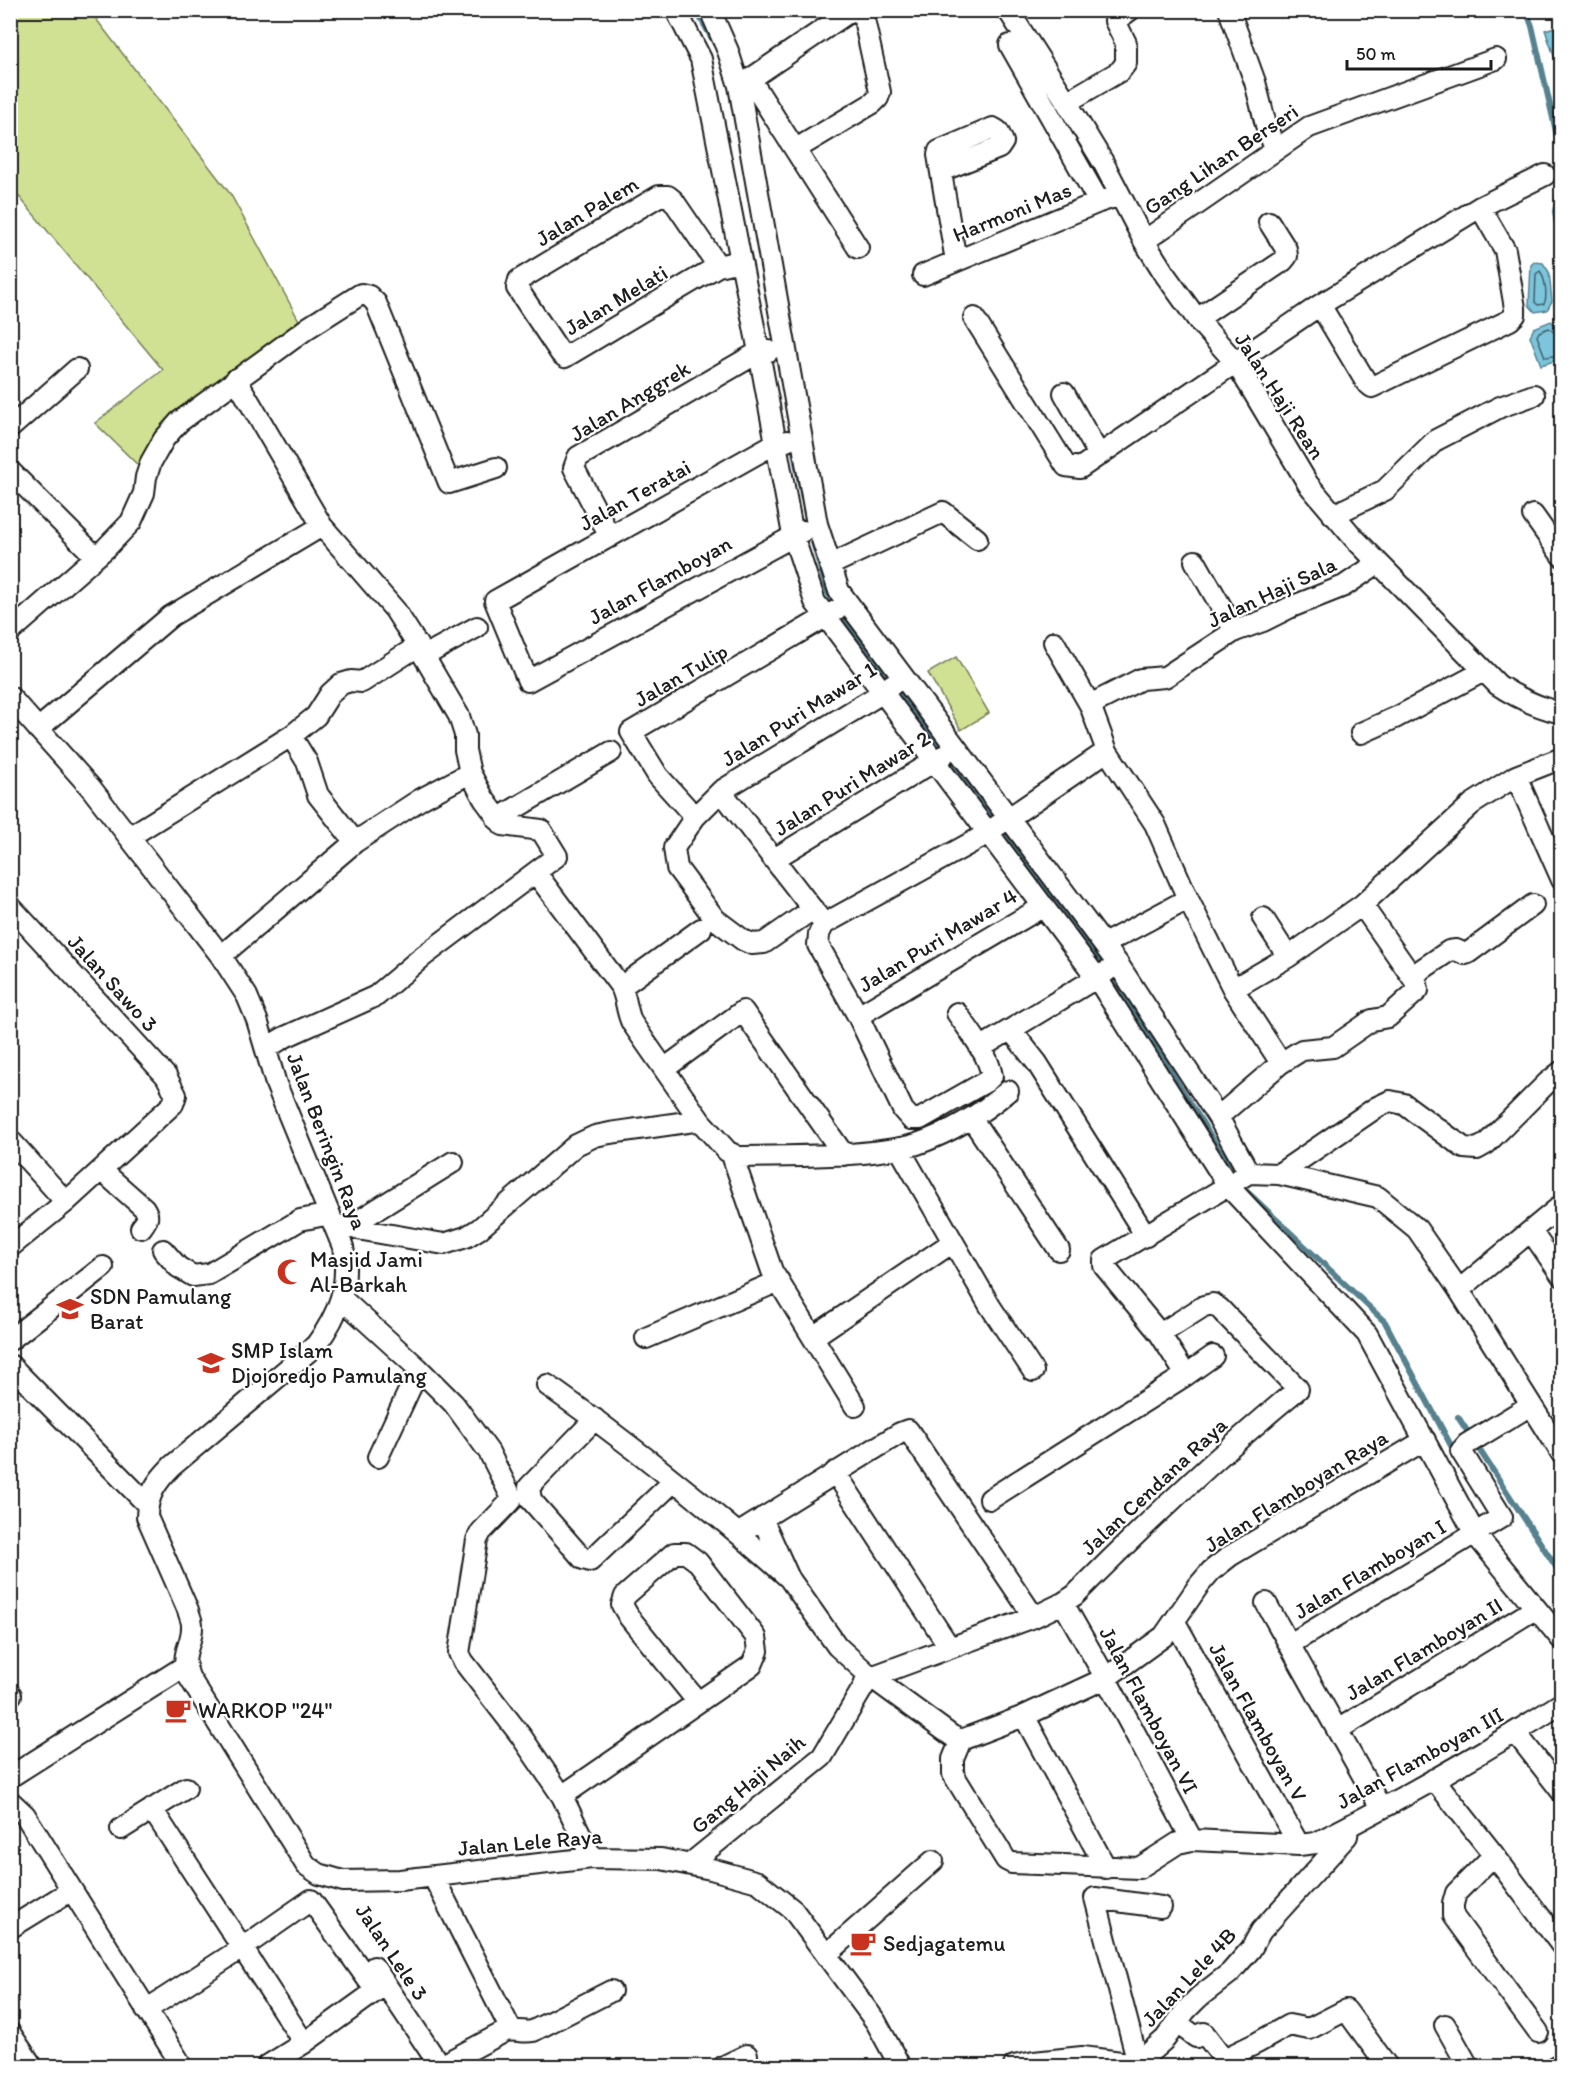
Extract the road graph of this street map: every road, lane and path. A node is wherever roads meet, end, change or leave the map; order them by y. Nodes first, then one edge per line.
1 (676, 10) edge
2 (710, 10) edge
3 (852, 10) edge
4 (862, 10) edge
5 (1008, 10) edge
6 (1130, 10) edge
7 (1228, 10) edge
8 (1010, 45) dead end
9 (1496, 58) dead end
10 (744, 88) junction
11 (1067, 102) junction
12 (712, 109) junction
13 (796, 149) junction
14 (1275, 149) junction
15 (941, 171) dead end
16 (1545, 175) dead end
17 (1120, 195) junction
18 (1099, 202) junction
19 (1480, 207) junction
20 (1269, 222) dead end
21 (1144, 241) junction
22 (858, 248) dead end
23 (956, 261) junction
24 (742, 265) junction
25 (718, 266) junction
26 (923, 275) dead end
27 (519, 280) joint
28 (1320, 305) junction
29 (974, 318) dead end
30 (1197, 319) junction
31 (786, 350) junction
32 (759, 352) junction
33 (1244, 358) junction
34 (77, 369) dead end
35 (236, 379) junction
36 (1064, 393) dead end
37 (1534, 396) dead end
38 (10, 428) edge
39 (801, 438) junction
40 (776, 443) junction
41 (1099, 454) junction
42 (496, 468) dead end
43 (10, 471) edge
44 (1333, 515) junction
45 (1533, 515) dead end
46 (817, 524) junction
47 (322, 526) junction
48 (793, 535) junction
49 (610, 537) junction
50 (977, 539) dead end
51 (94, 556) junction
52 (1562, 556) edge
53 (1195, 561) dead end
54 (1378, 563) junction
55 (830, 565) junction
56 (495, 602) joint
57 (837, 611) junction
58 (477, 627) dead end
59 (1236, 631) junction
60 (10, 632) edge
61 (1054, 642) dead end
62 (421, 651) junction
63 (1484, 671) junction
64 (892, 685) junction
65 (10, 697) edge
66 (1090, 705) junction
67 (1562, 712) edge
68 (38, 729) junction
69 (1361, 733) dead end
70 (291, 736) junction
71 (1107, 751) junction
72 (611, 752) dead end
73 (945, 755) junction
74 (1562, 758) edge
75 (470, 773) junction
76 (1516, 776) junction
77 (721, 791) junction
78 (695, 817) junction
79 (496, 819) junction
80 (998, 825) junction
81 (129, 837) junction
82 (355, 842) junction
83 (774, 859) junction
84 (536, 873) junction
85 (1562, 880) edge
86 (1188, 899) junction
87 (1362, 905) junction
88 (1533, 905) dead end
89 (10, 906) edge
90 (1044, 906) junction
91 (818, 916) junction
92 (1263, 918) dead end
93 (702, 929) dead end
94 (1104, 944) junction
95 (221, 956) junction
96 (1288, 957) junction
97 (1108, 971) junction
98 (1415, 983) junction
99 (621, 987) junction
100 (1233, 988) junction
101 (957, 1013) dead end
102 (858, 1016) junction
103 (1011, 1030) junction
104 (266, 1048) junction
105 (980, 1048) junction
106 (1281, 1064) junction
107 (664, 1069) junction
108 (1562, 1071) edge
109 (987, 1081) junction
110 (1218, 1117) junction
111 (972, 1119) junction
112 (701, 1122) junction
113 (10, 1140) edge
114 (899, 1148) junction
115 (732, 1155) junction
116 (844, 1155) junction
117 (453, 1162) dead end
118 (101, 1170) junction
119 (1279, 1174) junction
120 (1239, 1179) junction
121 (66, 1202) junction
122 (1562, 1205) edge
123 (337, 1222) junction
124 (141, 1228) dead end
125 (1531, 1231) junction
126 (1146, 1236) junction
127 (953, 1242) junction
128 (10, 1246) edge
129 (162, 1250) dead end
130 (1059, 1250) dead end
131 (103, 1267) dead end
132 (1562, 1276) edge
133 (779, 1281) junction
134 (1459, 1290) junction
135 (341, 1298) junction
136 (1160, 1334) junction
137 (813, 1337) junction
138 (646, 1338) dead end
139 (10, 1340) edge
140 (1213, 1356) dead end
141 (10, 1365) edge
142 (419, 1369) junction
143 (1034, 1371) dead end
144 (1186, 1375) junction
145 (547, 1385) dead end
146 (855, 1406) dead end
147 (1531, 1406) junction
148 (595, 1419) junction
149 (1425, 1440) junction
150 (1562, 1454) edge
151 (378, 1457) dead end
152 (836, 1472) junction
153 (674, 1481) junction
154 (990, 1499) dead end
155 (147, 1504) junction
156 (762, 1518) junction
157 (739, 1533) junction
158 (1475, 1534) junction
159 (789, 1578) junction
160 (1063, 1603) junction
161 (1266, 1603) dead end
162 (1535, 1609) junction
163 (1034, 1617) junction
164 (1175, 1622) junction
165 (1562, 1640) edge
166 (1290, 1644) junction
167 (950, 1647) junction
168 (185, 1666) junction
169 (869, 1676) junction
170 (1106, 1678) junction
171 (697, 1701) junction
172 (1562, 1703) edge
173 (1024, 1716) junction
174 (1339, 1729) junction
175 (1516, 1733) junction
176 (961, 1740) junction
177 (12, 1772) edge
178 (1434, 1779) junction
179 (186, 1788) dead end
180 (1562, 1792) edge
181 (562, 1796) junction
182 (18, 1808) edge
183 (1381, 1808) junction
184 (152, 1809) junction
185 (1348, 1827) junction
186 (121, 1829) dead end
187 (1192, 1840) junction
188 (1299, 1845) junction
189 (1494, 1855) junction
190 (592, 1858) junction
191 (933, 1861) dead end
192 (690, 1864) junction
193 (306, 1865) junction
194 (1106, 1868) junction
195 (433, 1876) junction
196 (72, 1890) junction
197 (1161, 1907) dead end
198 (10, 1928) edge
199 (1562, 1946) edge
200 (242, 1948) junction
201 (826, 1955) junction
202 (611, 1991) dead end
203 (146, 2010) junction
204 (1177, 2023) junction
205 (1445, 2025) dead end
206 (511, 2030) junction
207 (1538, 2032) dead end
208 (10, 2033) edge
209 (304, 2043) junction
210 (747, 2055) dead end
211 (1132, 2063) edge
212 (1562, 2063) edge
213 (440, 2066) edge
214 (32, 2067) edge
215 (182, 2067) edge
216 (267, 2067) edge
217 (724, 2067) edge
218 (900, 2067) edge
219 (1014, 2067) edge
220 (1387, 2067) edge
221 (1468, 2067) edge
222 (1556, 2067) edge

1 - 12 street
2 - 10 street
3 - 10 street
4 - 13 street
5 - 11 street, Jalan Haji Rean
6 - 11 street
7 - 14 street
8 - 18 street
9 - 14 street, Gang Lihan Berseri
10 - 12 street
10 - 13 street
10 - 31 street
11 - 17 street, Jalan Haji Rean
12 - 24 street
13 - 22 street
14 - 21 street, Gang Lihan Berseri
15 - 23 street
16 - 19 street
17 - 18 street, Harmoni Mas
17 - 21 street, Jalan Haji Rean
18 - 23 street, Harmoni Mas
19 - 28 street
19 - 28 street
20 - 30 street
21 - 30 street, Jalan Haji Rean
23 - 26 street, Harmoni Mas
24 - 25 street, Jalan Melati
24 - 32 street
25 - 27 street, Jalan Palem
25 - 27 street, Jalan Melati
28 - 33 street
29 - 41 street
30 - 33 street, Jalan Haji Rean
31 - 32 street, Jalan Anggrek
31 - 39 street
32 - 40 street
32 - 49 street, Jalan Anggrek
33 - 41 street
33 - 44 street, Jalan Haji Rean
34 - 38 street
35 - 42 street
35 - 47 street
35 - 51 street
36 - 41 street
37 - 44 street
39 - 40 street, Jalan Teratai
39 - 46 street
40 - 48 street
40 - 49 street, Jalan Teratai
43 - 51 street
44 - 54 street, Jalan Haji Rean
45 - 52 street
46 - 48 street, Jalan Flamboyan
46 - 55 street
47 - 62 street
47 - 68 street
48 - 56 street, Jalan Flamboyan
48 - 57 street
49 - 56 street, Jalan Teratai
50 - 55 street
51 - 60 street
53 - 59 street
54 - 59 street, Jalan Haji Sala
54 - 63 street, Jalan Haji Rean
55 - 57 street
57 - 64 street
57 - 78 street, Jalan Tulip
58 - 62 street
59 - 66 street, Jalan Haji Sala
61 - 66 street
62 - 70 street
62 - 75 street
63 - 67 street, Jalan Haji Rean
63 - 69 street
64 - 73 street
64 - 77 street, Jalan Puri Mawar 1
65 - 68 street, Jalan Beringin Raya
66 - 71 street
68 - 81 street, Jalan Beringin Raya
70 - 81 street
70 - 82 street
71 - 80 street
71 - 86 street
72 - 79 street
73 - 80 street
73 - 83 street, Jalan Puri Mawar 2
74 - 76 street
75 - 79 street
75 - 82 street
76 - 85 street
76 - 87 street
77 - 78 street, Jalan Puri Mawar 1
77 - 83 street
78 - 91 street, Jalan Puri Mawar 1
79 - 84 street
80 - 90 street
80 - 91 street
80 - 94 street
81 - 95 street, Jalan Beringin Raya
82 - 95 street
83 - 91 street
84 - 99 street
84 - 104 street
86 - 94 street
86 - 100 street
87 - 96 street
87 - 98 street
88 - 98 street
89 - 118 street, Jalan Sawo 3
90 - 97 street
90 - 102 street, Jalan Puri Mawar 4
91 - 102 street
92 - 96 street
93 - 99 street
94 - 97 street
95 - 104 street, Jalan Beringin Raya
96 - 100 street
97 - 103 street
97 - 110 street
97 - 120 street
98 - 106 street
99 - 107 street
100 - 106 street
101 - 105 street
102 - 109 street
103 - 105 street
103 - 126 street
104 - 123 street, Jalan Beringin Raya
105 - 109 street
106 - 110 street
107 - 112 street
107 - 116 street
108 - 119 street
109 - 111 street
110 - 120 street
111 - 114 street
111 - 130 street
112 - 115 street
112 - 123 street
113 - 121 street
114 - 116 street
114 - 127 street
115 - 116 street
115 - 133 street
117 - 123 street
118 - 121 street
118 - 124 street
119 - 120 street
119 - 134 street
120 - 126 street
120 - 149 street
121 - 128 street
122 - 125 street
123 - 129 street
123 - 135 street, Jalan Beringin Raya
125 - 132 street
125 - 134 street
126 - 136 street
127 - 137 street
127 - 143 street
131 - 139 street
133 - 137 street
133 - 138 street
134 - 147 street
135 - 142 street
135 - 155 street, Jalan Beringin Raya
136 - 144 street
136 - 160 street, Jalan Cendana Raya
137 - 146 street
140 - 144 street
141 - 155 street
142 - 151 street
142 - 181 street
144 - 154 street
145 - 148 street
147 - 150 street
147 - 158 street, Jalan Flamboyan I
148 - 153 street
148 - 153 street
149 - 158 street
149 - 164 street, Jalan Flamboyan Raya
152 - 156 street
152 - 163 street
152 - 167 street
153 - 157 street
155 - 168 street
156 - 157 street
156 - 159 street
157 - 159 street
158 - 162 street
158 - 166 street, Jalan Flamboyan I
159 - 169 street
160 - 163 street, Jalan Cendana Raya
160 - 170 street, Jalan Flamboyan VI
161 - 166 street
162 - 165 street
162 - 174 street, Jalan Flamboyan II
163 - 167 street, Jalan Cendana Raya
164 - 170 street, Jalan Flamboyan Raya
164 - 188 street, Jalan Flamboyan V
166 - 174 street
167 - 169 street, Jalan Cendana Raya
168 - 177 street
168 - 193 street
169 - 176 street
169 - 192 street, Gang Haji Naih
170 - 173 street, Jalan Flamboyan Raya
170 - 187 street, Jalan Flamboyan VI
171 - 171 street
171 - 181 street
172 - 175 street, Jalan Flamboyan III
173 - 176 street, Jalan Flamboyan Raya
173 - 194 street
174 - 183 street
175 - 178 street, Jalan Flamboyan III
175 - 180 street
176 - 194 street
177 - 182 street
178 - 183 street, Jalan Flamboyan III
178 - 189 street
179 - 184 street
181 - 190 street
182 - 196 street
183 - 185 street, Jalan Flamboyan III
184 - 186 street
184 - 200 street
185 - 188 street, Jalan Flamboyan III
185 - 204 street, Jalan Lele 4B
187 - 188 street, Jalan Flamboyan III
187 - 194 street
189 - 199 street
189 - 207 street
190 - 192 street, Jalan Lele Raya
190 - 195 street, Jalan Lele Raya
191 - 201 street
192 - 201 street, Jalan Lele Raya
193 - 195 street, Jalan Lele Raya
193 - 213 street, Jalan Lele 3
195 - 206 street
196 - 198 street
196 - 203 street
197 - 211 street
200 - 203 street
200 - 209 street
200 - 209 street
201 - 218 street, Jalan Lele Raya
202 - 206 street
203 - 215 street
204 - 211 street, Jalan Lele 4B
204 - 220 street
205 - 221 street
206 - 213 street
208 - 214 street
209 - 216 street
210 - 217 street
211 - 219 street
212 - 222 street

